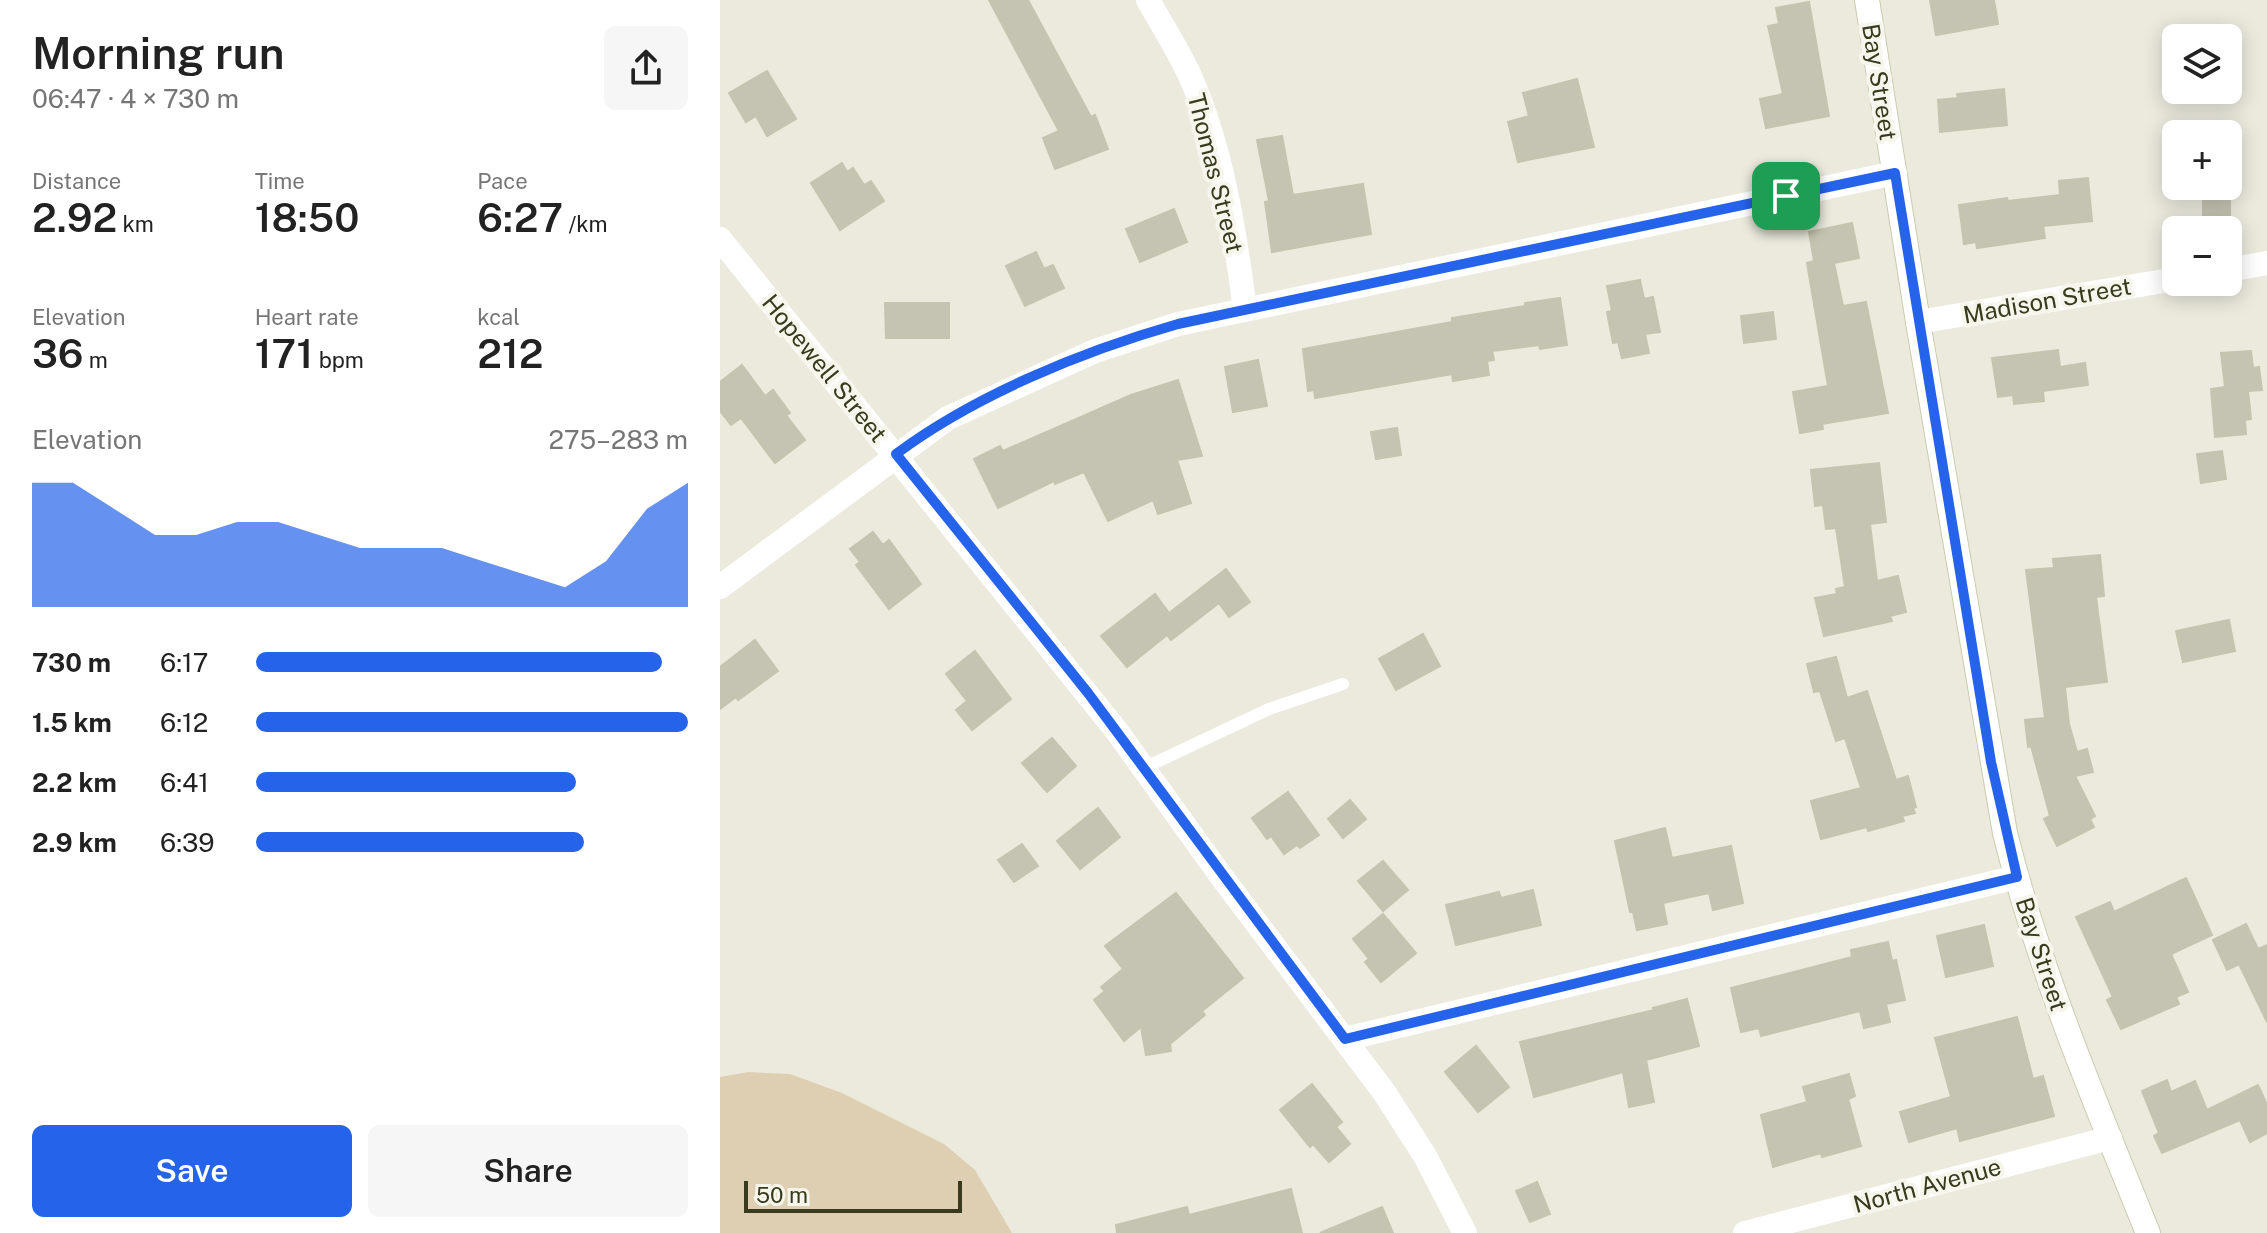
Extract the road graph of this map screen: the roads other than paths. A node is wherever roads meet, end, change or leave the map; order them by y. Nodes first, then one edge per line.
1 (1148, 0) edge
2 (1867, 0) edge
3 (1895, 173) junction
4 (720, 239) edge
5 (2267, 263) edge
6 (2242, 267) edge
7 (2162, 281) edge
8 (1245, 310) junction
9 (1918, 322) junction
10 (896, 454) junction
11 (720, 587) edge
12 (1343, 684) dead end
13 (1144, 768) junction
14 (2017, 877) junction
15 (1345, 1039) junction
16 (2110, 1138) junction
17 (1465, 1233) edge
18 (1745, 1233) edge
19 (2148, 1233) edge

1 - 8 street, Thomas Street
2 - 3 street, Bay Street
3 - 8 street
3 - 9 street, Bay Street
4 - 10 street, Hopewell Street
5 - 6 street
7 - 9 street, Madison Street
8 - 10 street
9 - 14 street, Bay Street
10 - 11 street
10 - 13 street, Hopewell Street
12 - 13 lane
13 - 15 street, Hopewell Street
14 - 15 street
14 - 16 street, Bay Street
15 - 17 street, Hopewell Street
16 - 18 street, North Avenue
16 - 19 street, Bay Street

